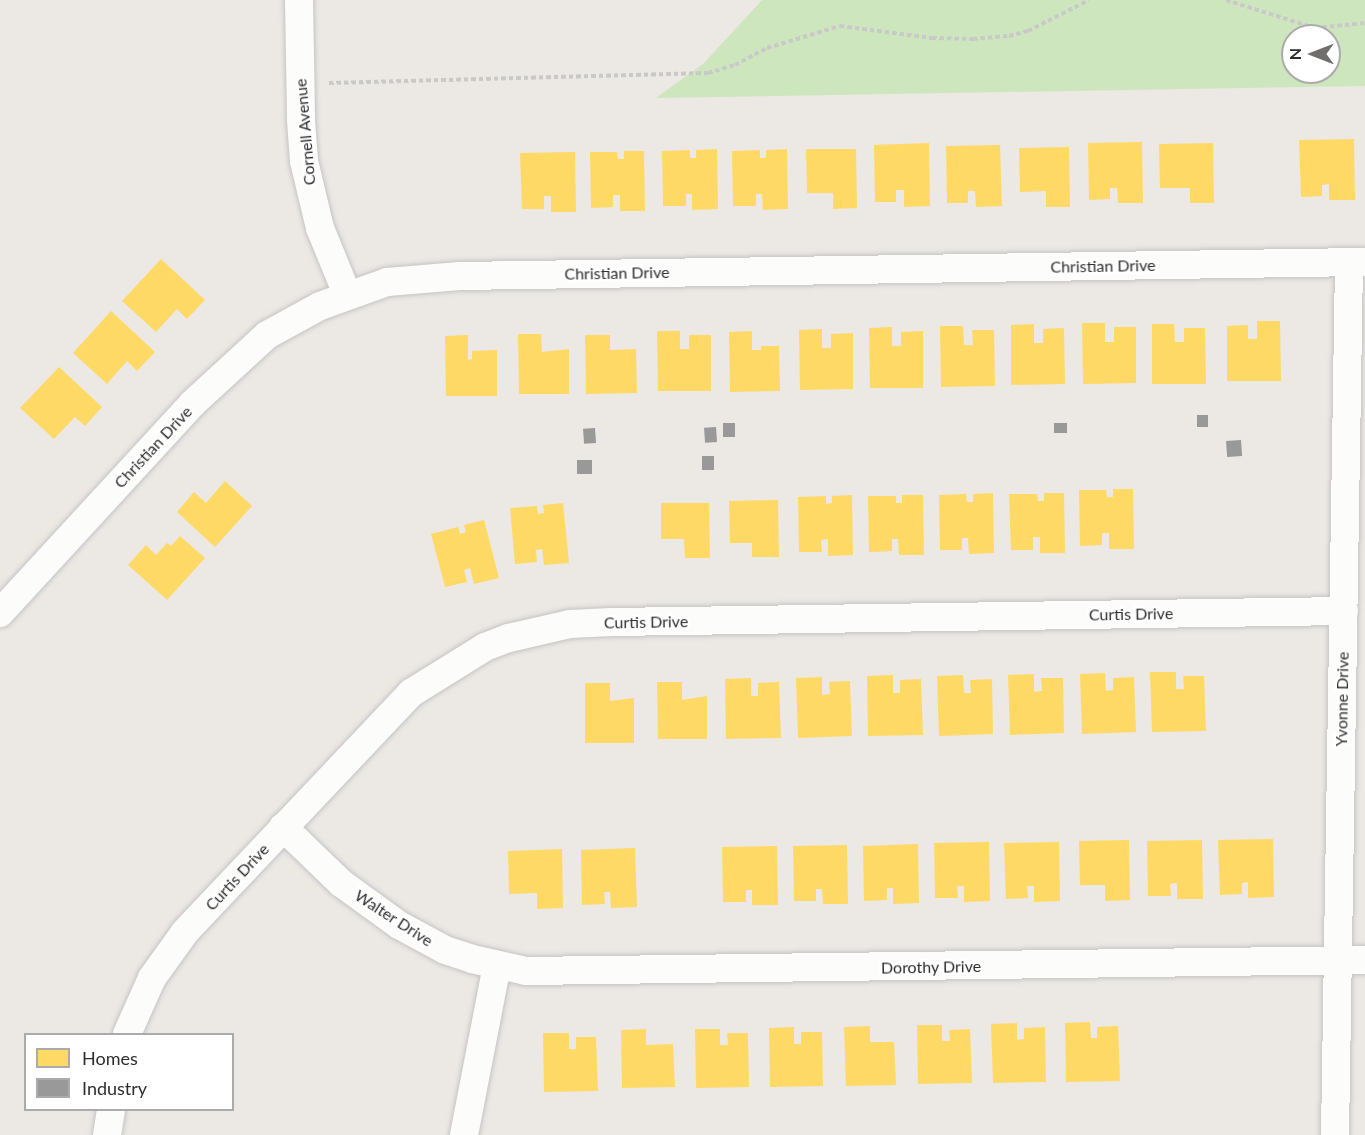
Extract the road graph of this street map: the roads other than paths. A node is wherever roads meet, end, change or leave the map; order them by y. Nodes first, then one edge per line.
1 (299, 0) edge
2 (1357, 262) edge
3 (347, 294) junction
4 (1344, 611) junction
5 (0, 613) edge
6 (284, 827) junction
7 (1352, 960) edge
8 (497, 966) junction
9 (128, 1033) edge
10 (111, 1111) edge
11 (107, 1135) edge
12 (464, 1135) edge
13 (1335, 1135) edge

1 - 3 street, Cornell Avenue
2 - 3 street, Christian Drive
2 - 4 street, Yvonne Drive
3 - 5 street, Christian Drive
4 - 6 street, Curtis Drive
4 - 7 street, Yvonne Drive
6 - 8 street, Walter Drive
6 - 9 street, Curtis Drive
7 - 8 street, Dorothy Drive
7 - 13 street, Yvonne Drive
8 - 12 street
10 - 11 street

